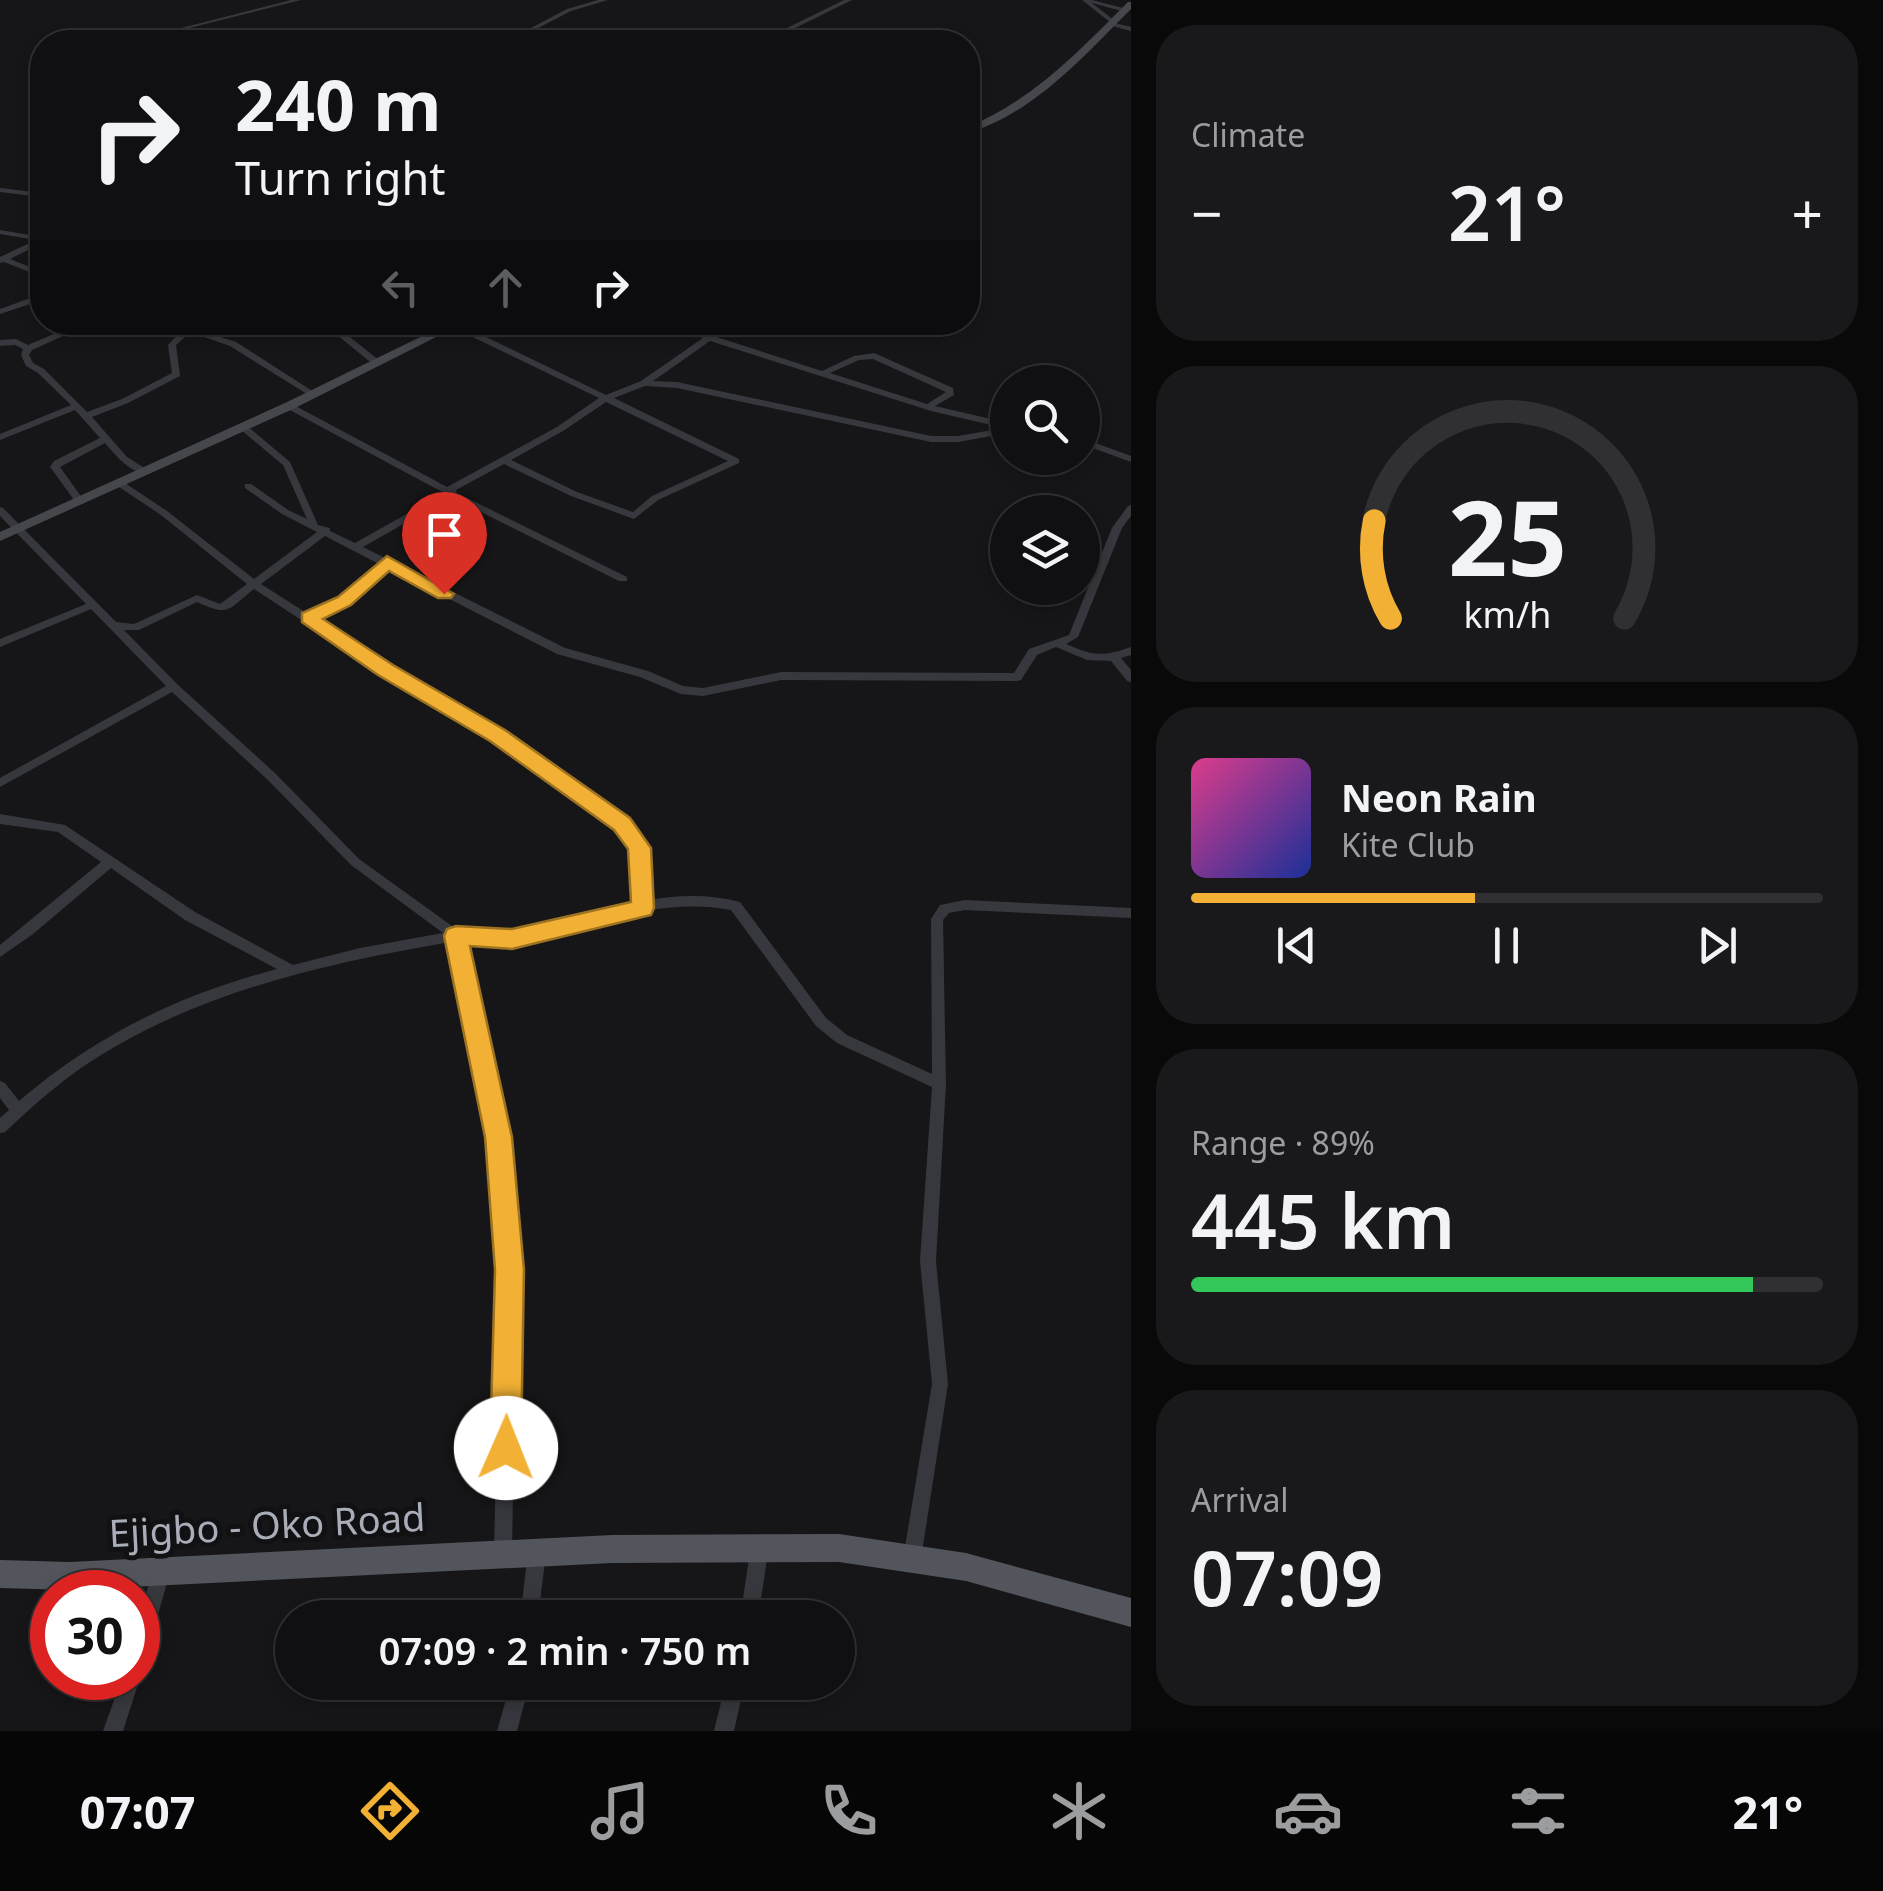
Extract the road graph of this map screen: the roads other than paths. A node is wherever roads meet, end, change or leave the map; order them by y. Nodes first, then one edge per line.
1 (298, 0) edge
2 (605, 0) edge
3 (850, 0) edge
4 (1085, 0) edge
5 (1128, 7) edge
6 (1111, 23) junction
7 (1130, 29) edge
8 (178, 30) edge
9 (530, 30) edge
10 (787, 30) edge
11 (980, 125) edge
12 (0, 190) edge
13 (30, 193) edge
14 (0, 232) edge
15 (30, 238) edge
16 (30, 246) edge
17 (2, 260) edge
18 (30, 270) edge
19 (30, 301) edge
20 (0, 312) edge
21 (59, 335) edge
22 (181, 335) edge
23 (210, 335) edge
24 (342, 335) edge
25 (435, 335) edge
26 (479, 335) edge
27 (693, 335) edge
28 (706, 340) junction
29 (0, 344) edge
30 (28, 348) junction
31 (378, 363) junction
32 (824, 373) junction
33 (644, 382) junction
34 (313, 394) junction
35 (604, 399) junction
36 (77, 406) junction
37 (288, 406) junction
38 (928, 407) junction
39 (86, 416) junction
40 (990, 425) edge
41 (243, 427) junction
42 (990, 431) edge
43 (0, 437) edge
44 (107, 438) junction
45 (1100, 448) edge
46 (1130, 459) edge
47 (503, 460) junction
48 (146, 472) junction
49 (119, 483) junction
50 (248, 486) dead end
51 (451, 491) junction
52 (80, 502) junction
53 (1130, 508) edge
54 (0, 510) edge
55 (314, 524) junction
56 (18, 530) junction
57 (326, 530) junction
58 (0, 537) edge
59 (358, 546) junction
60 (387, 562) junction
61 (623, 579) dead end
62 (250, 582) junction
63 (92, 604) junction
64 (309, 618) junction
65 (111, 626) junction
66 (0, 643) edge
67 (1060, 644) junction
68 (1130, 650) edge
69 (1115, 658) junction
70 (1130, 678) edge
71 (173, 687) junction
72 (0, 783) edge
73 (0, 819) edge
74 (110, 862) junction
75 (642, 908) junction
76 (1130, 913) edge
77 (456, 936) junction
78 (0, 952) edge
79 (289, 970) junction
80 (939, 1084) junction
81 (0, 1087) edge
82 (18, 1111) junction
83 (0, 1127) edge
84 (760, 1546) junction
85 (537, 1554) junction
86 (503, 1555) junction
87 (912, 1559) junction
88 (161, 1569) junction
89 (160, 1573) edge
90 (0, 1574) edge
91 (531, 1600) edge
92 (752, 1600) edge
93 (1130, 1613) edge
94 (124, 1700) edge
95 (516, 1700) edge
96 (732, 1700) edge
97 (113, 1731) edge
98 (507, 1731) edge
99 (724, 1731) edge

1 - 8 street
2 - 9 street
3 - 10 street
4 - 5 street
4 - 6 street
5 - 6 street
6 - 7 street
6 - 11 street
12 - 13 street
14 - 15 street
16 - 17 street
17 - 18 street
19 - 20 street
21 - 30 street
22 - 39 street
23 - 34 street
24 - 31 street
25 - 31 street
26 - 35 street
27 - 28 street
28 - 32 street
28 - 33 street
29 - 30 street
30 - 36 street
31 - 34 street
32 - 38 street
32 - 38 street
33 - 35 street
33 - 42 street
34 - 37 street
35 - 47 street
35 - 47 street
36 - 39 street
36 - 43 street
37 - 41 street
37 - 51 street
38 - 40 street
39 - 44 street
41 - 48 street
41 - 55 street
44 - 48 street
44 - 52 street
45 - 46 street
47 - 51 street
48 - 49 street
49 - 52 street
49 - 62 street
50 - 55 street
51 - 59 street
51 - 61 street
52 - 56 street
53 - 67 street
54 - 56 street
55 - 57 street
56 - 58 street
56 - 63 street
57 - 59 street
57 - 62 street
59 - 60 street
60 - 64 street
60 - 67 street
62 - 64 street
62 - 65 street
63 - 65 street
63 - 66 street
64 - 75 street
65 - 71 street
67 - 69 street
68 - 69 street
69 - 70 street
71 - 72 street
71 - 77 street
73 - 74 street
74 - 78 street
74 - 79 street
75 - 77 street
75 - 80 street
76 - 80 street
77 - 79 street
77 - 86 street
79 - 82 street
80 - 87 street
81 - 82 street
82 - 83 street
84 - 85 main road, Ejigbo - Oko Road
84 - 87 main road, Ejigbo - Oko Road
84 - 92 street
85 - 86 main road, Ejigbo - Oko Road
85 - 91 street
86 - 88 main road, Ejigbo - Oko Road
87 - 93 main road, Ejigbo - Oko Road
88 - 89 street
88 - 90 main road, Ejigbo - Oko Road
94 - 97 street
95 - 98 street
96 - 99 street

